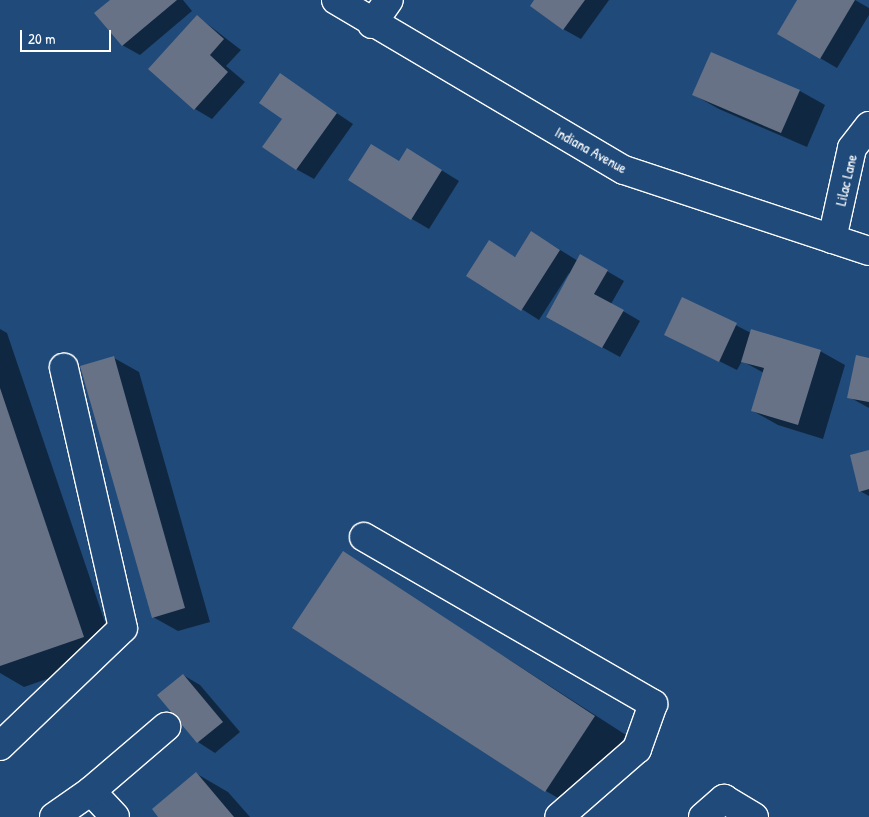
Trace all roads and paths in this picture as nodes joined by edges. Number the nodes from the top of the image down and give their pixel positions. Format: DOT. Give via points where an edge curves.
graph roads {
  1 [pos="336,0"];
  2 [pos="389,0"];
  3 [pos="372,24"];
  4 [pos="869,126"];
  5 [pos="832,239"];
  6 [pos="869,251"];
  7 [pos="64,368"];
  8 [pos="364,537"];
  9 [pos="166,727"];
  10 [pos="0,746"];
  11 [pos="91,791"];
  12 [pos="54,817"];
  13 [pos="115,817"];
  14 [pos="559,817"];
  15 [pos="703,817"];
  16 [pos="754,817"];
  1 -- 3 [label="street, Indiana Avenue"];
  2 -- 3 [label="street"];
  3 -- 5 [label="street, Indiana Avenue" via="624,170"];
  4 -- 5 [label="street, Lilac Lane" via="852,148"];
  5 -- 6 [label="street, Indiana Avenue"];
  7 -- 10 [label="street" via="123,628"];
  8 -- 14 [label="street" via="653,704 637,749"];
  9 -- 11 [label="street"];
  11 -- 12 [label="street"];
  11 -- 13 [label="street"];
  15 -- 16 [label="street" via="724,799"];
}
